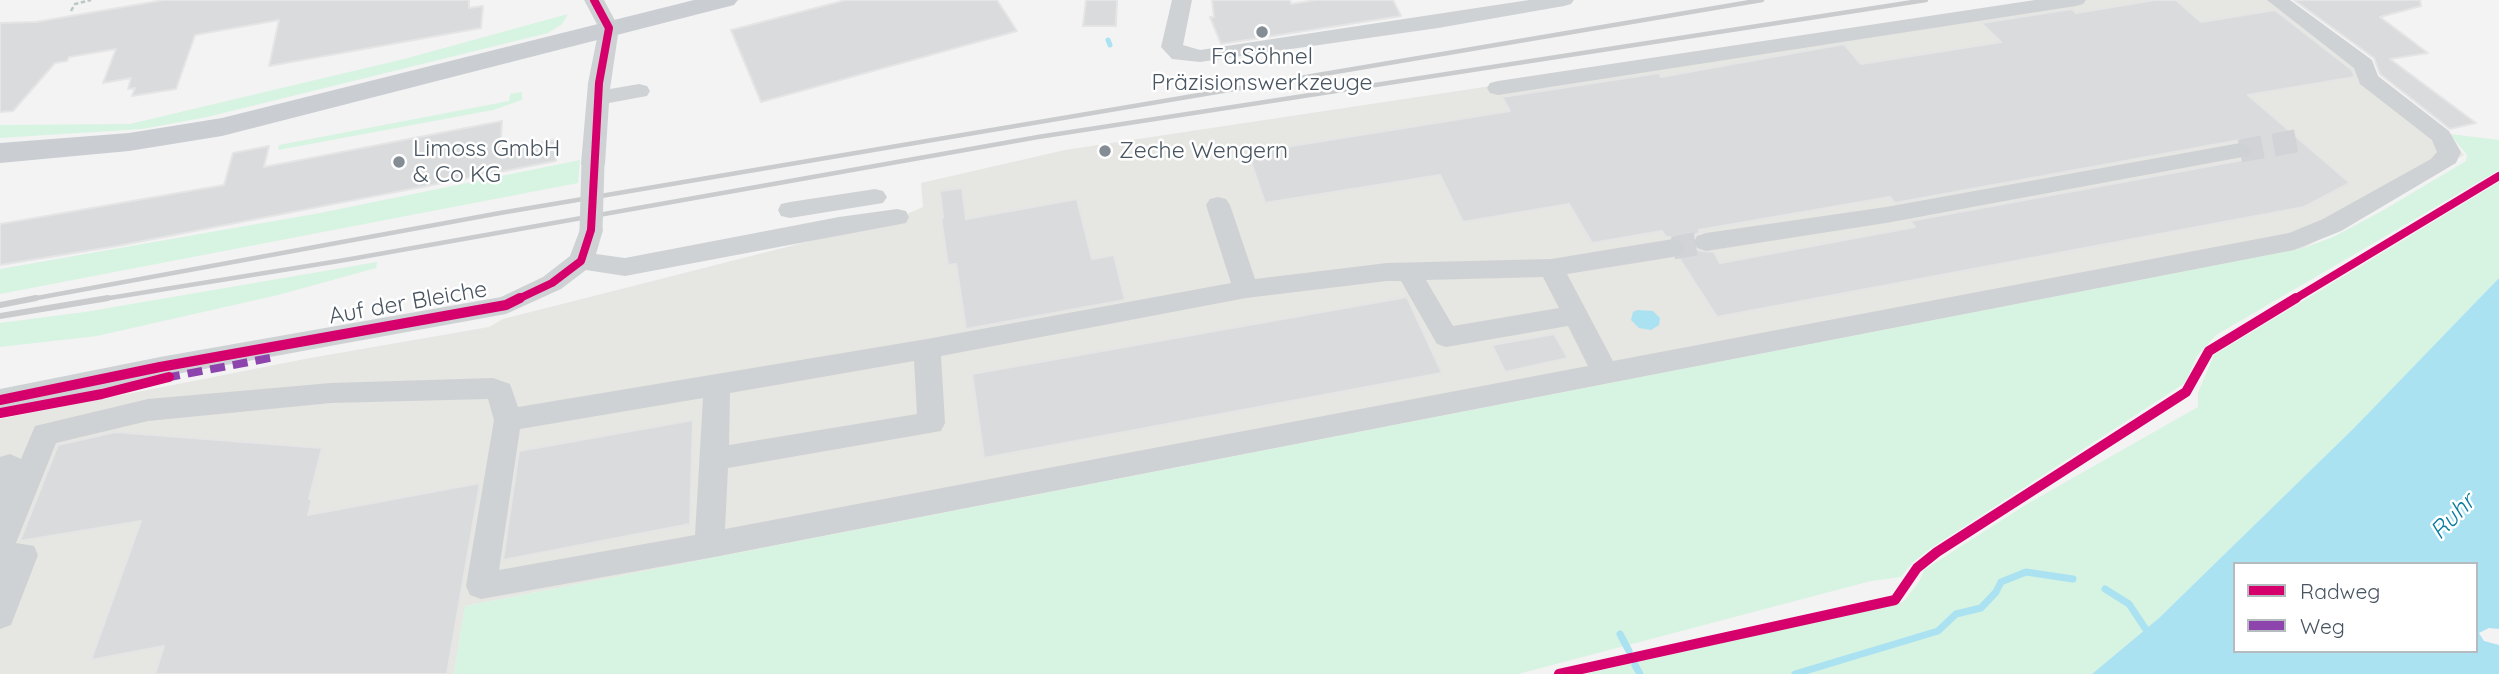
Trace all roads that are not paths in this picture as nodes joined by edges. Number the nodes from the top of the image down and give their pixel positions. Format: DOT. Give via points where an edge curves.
graph roads {
  1 [pos="594,0"];
  2 [pos="725,0"];
  3 [pos="1564,0"];
  4 [pos="2076,0"];
  5 [pos="2277,0"];
  6 [pos="1180,9"];
  7 [pos="609,28"];
  8 [pos="1498,88"];
  9 [pos="639,90"];
  10 [pos="598,98"];
  11 [pos="2240,151"];
  12 [pos="0,153"];
  13 [pos="1218,205"];
  14 [pos="790,210"];
  15 [pos="1706,242"];
  16 [pos="1673,248"];
  17 [pos="581,261"];
  18 [pos="1551,268"];
  19 [pos="1409,272"];
  20 [pos="1246,289"];
  21 [pos="1575,315"];
  22 [pos="927,349"];
  23 [pos="160,367"];
  24 [pos="1605,372"];
  25 [pos="717,385"];
  26 [pos="0,400"];
  27 [pos="148,410"];
  28 [pos="509,422"];
  29 [pos="714,459"];
  30 [pos="10,465"];
  31 [pos="0,502"];
  32 [pos="709,545"];
  33 [pos="0,547"];
  34 [pos="0,558"];
  35 [pos="0,615"];
  1 -- 7 [label="street"];
  2 -- 7 [label="main road"];
  3 -- 6 [label="street" via="1200,56 1180,54 1172,47"];
  4 -- 8 [label="street"];
  5 -- 24 [label="street" via="2364,65 2368,79 2441,136 2448,158 2332,225 2294,241"];
  7 -- 10 [label="street"];
  7 -- 12 [label="main road" via="222,127 129,142"];
  9 -- 10 [label="street"];
  10 -- 17 [label="street, bridge" via="591,230"];
  11 -- 15 [label="street" via="1886,215"];
  13 -- 20 [label="street"];
  14 -- 17 [label="street" via="883,208 839,225 625,267"];
  16 -- 18 [label="street"];
  17 -- 23 [label="street, Auf der Bleiche" via="552,283 506,304"];
  18 -- 19 [label="street"];
  18 -- 21 [label="street"];
  19 -- 20 [label="street"];
  19 -- 21 [label="street" via="1446,337"];
  20 -- 22 [label="street"];
  21 -- 24 [label="street"];
  22 -- 25 [label="street"];
  22 -- 29 [label="street" via="931,423"];
  23 -- 26 [label="street, Auf der Bleiche"];
  23 -- 27 [label="street"];
  24 -- 32 [label="street"];
  25 -- 28 [label="street"];
  25 -- 29 [label="street"];
  27 -- 28 [label="street" via="331,393 493,388 500,391"];
  27 -- 33 [label="street" via="45,434"];
  28 -- 32 [label="street" via="481,586"];
  29 -- 32 [label="street"];
  30 -- 31 [label="street"];
  34 -- 35 [label="street" via="23,555"];
}
